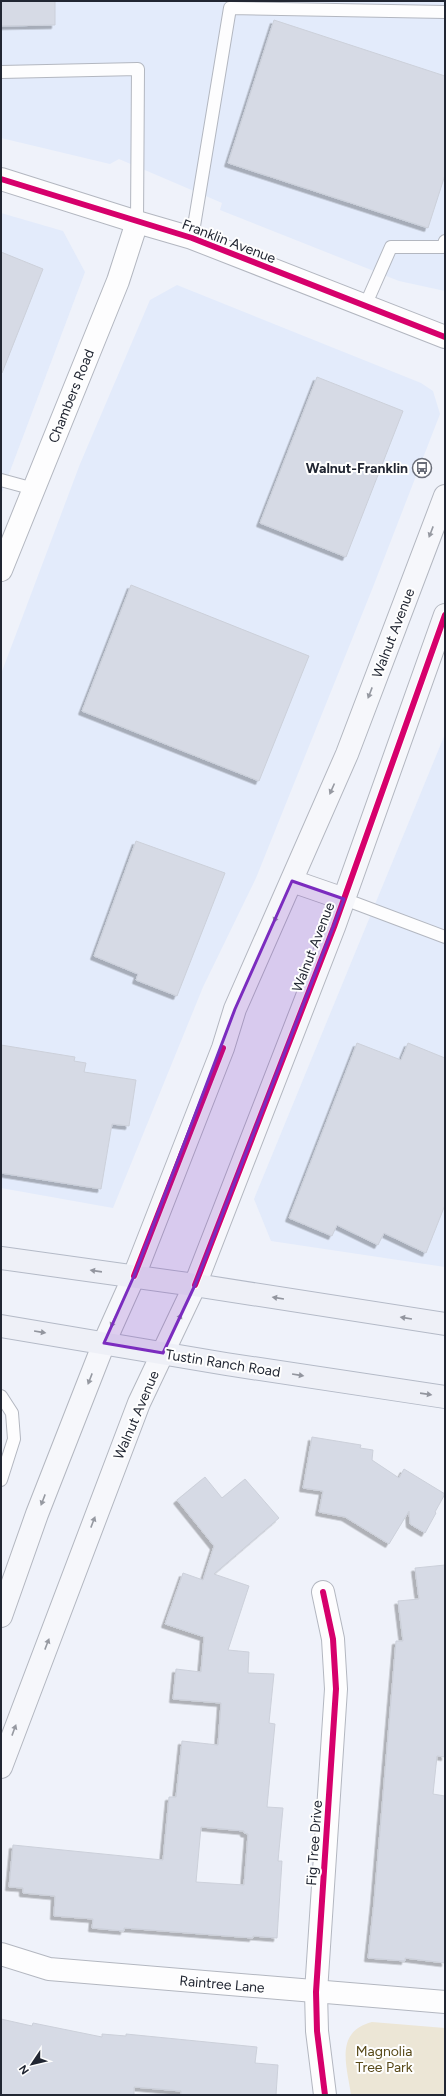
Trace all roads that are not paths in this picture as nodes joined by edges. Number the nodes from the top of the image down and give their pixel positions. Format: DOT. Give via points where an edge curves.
graph roads {
  1 [pos="445,12"];
  2 [pos="1,72"];
  3 [pos="1,179"];
  4 [pos="137,222"];
  5 [pos="192,238"];
  6 [pos="445,241"];
  7 [pos="365,306"];
  8 [pos="445,337"];
  9 [pos="1,480"];
  10 [pos="34,488"];
  11 [pos="445,496"];
  12 [pos="1,570"];
  13 [pos="445,616"];
  14 [pos="440,646"];
  15 [pos="292,881"];
  16 [pos="344,899"];
  17 [pos="444,935"];
  18 [pos="1,1258"];
  19 [pos="134,1276"];
  20 [pos="195,1284"];
  21 [pos="445,1324"];
  22 [pos="1,1326"];
  23 [pos="104,1342"];
  24 [pos="163,1353"];
  25 [pos="1,1396"];
  26 [pos="445,1397"];
  27 [pos="1,1480"];
  28 [pos="323,1592"];
  29 [pos="1,1616"];
  30 [pos="1,1767"];
  31 [pos="1,1954"];
  32 [pos="316,1992"];
  33 [pos="445,2002"];
  34 [pos="325,2095"];
  1 -- 5 [label="lane" via="230,8"];
  2 -- 4 [label="lane" via="138,69"];
  3 -- 4 [label="street, Franklin Avenue"];
  4 -- 5 [label="street, Franklin Avenue"];
  4 -- 10 [label="street, Chambers Road" via="118,281"];
  5 -- 7 [label="street, Franklin Avenue"];
  6 -- 7 [label="lane" via="443,247 391,247"];
  7 -- 8 [label="street, Franklin Avenue"];
  9 -- 10 [label="lane"];
  10 -- 12 [label="street, Chambers Road"];
  11 -- 15 [label="main road, Walnut Avenue, one-way" via="347,754"];
  13 -- 14 [label="main road, Walnut Avenue"];
  14 -- 16 [label="main road, Walnut Avenue"];
  15 -- 16 [label="main road"];
  15 -- 19 [label="main road, Walnut Avenue, one-way" via="235,1009 223,1048"];
  16 -- 17 [label="lane"];
  16 -- 20 [label="main road, Walnut Avenue"];
  19 -- 18 [label="main road, one-way"];
  19 -- 20 [label="main road"];
  19 -- 23 [label="main road, Walnut Avenue, one-way"];
  21 -- 20 [label="main road, one-way"];
  24 -- 20 [label="main road, Walnut Avenue, one-way"];
  22 -- 23 [label="main road, Tustin Ranch Road, one-way"];
  23 -- 24 [label="main road, Tustin Ranch Road"];
  23 -- 29 [label="main road, Walnut Avenue, one-way" via="37,1514"];
  24 -- 26 [label="main road, Tustin Ranch Road, one-way"];
  30 -- 24 [label="main road, Walnut Avenue, one-way" via="139,1403"];
  25 -- 27 [label="lane" via="12,1413 14,1439"];
  28 -- 32 [label="street, Fig Tree Drive" via="333,1639 336,1690"];
  31 -- 32 [label="street, Raintree Lane" via="49,1969"];
  32 -- 33 [label="street, Raintree Lane"];
  32 -- 34 [label="street, Fig Tree Drive" via="318,2044"];
}
